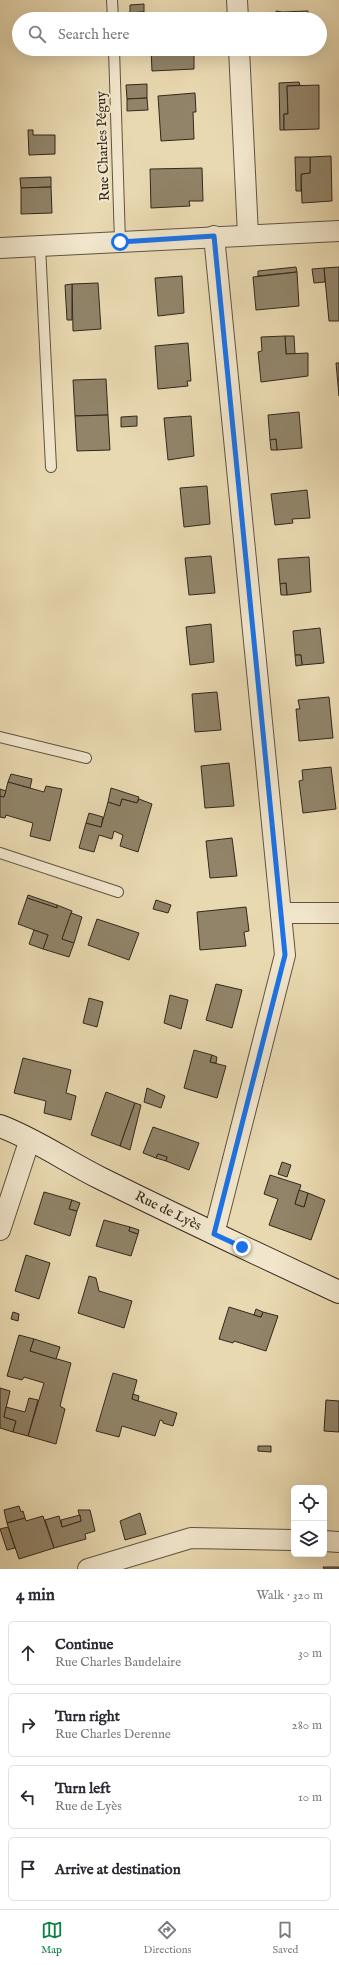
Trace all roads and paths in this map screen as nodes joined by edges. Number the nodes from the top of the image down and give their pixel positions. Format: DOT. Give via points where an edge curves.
graph roads {
  1 [pos="112,0"];
  2 [pos="237,0"];
  3 [pos="113,12"];
  4 [pos="238,12"];
  5 [pos="114,56"];
  6 [pos="239,56"];
  7 [pos="339,231"];
  8 [pos="248,235"];
  9 [pos="214,236"];
  10 [pos="120,242"];
  11 [pos="40,246"];
  12 [pos="0,248"];
  13 [pos="51,467"];
  14 [pos="0,737"];
  15 [pos="86,758"];
  16 [pos="0,853"];
  17 [pos="118,892"];
  18 [pos="281,913"];
  19 [pos="339,913"];
  20 [pos="0,1126"];
  21 [pos="30,1139"];
  22 [pos="0,1230"];
  23 [pos="214,1234"];
  24 [pos="339,1292"];
  25 [pos="291,1540"];
  26 [pos="327,1541"];
  27 [pos="339,1542"];
  28 [pos="88,1569"];
  1 -- 3 [label="lane"];
  2 -- 4 [label="street"];
  5 -- 10 [label="lane, Rue Charles Péguy"];
  6 -- 8 [label="street"];
  7 -- 8 [label="street"];
  8 -- 9 [label="street"];
  9 -- 10 [label="street"];
  9 -- 18 [label="street"];
  10 -- 11 [label="street"];
  11 -- 12 [label="street"];
  11 -- 13 [label="lane"];
  14 -- 15 [label="lane"];
  16 -- 17 [label="lane"];
  18 -- 19 [label="street"];
  18 -- 23 [label="street" via="285,955"];
  20 -- 21 [label="street, Rue de Lyès"];
  21 -- 22 [label="street"];
  21 -- 23 [label="street, Rue de Lyès" via="98,1177"];
  23 -- 24 [label="street, Rue de Lyès"];
  25 -- 28 [label="street" via="191,1538"];
  26 -- 27 [label="street"];
}
